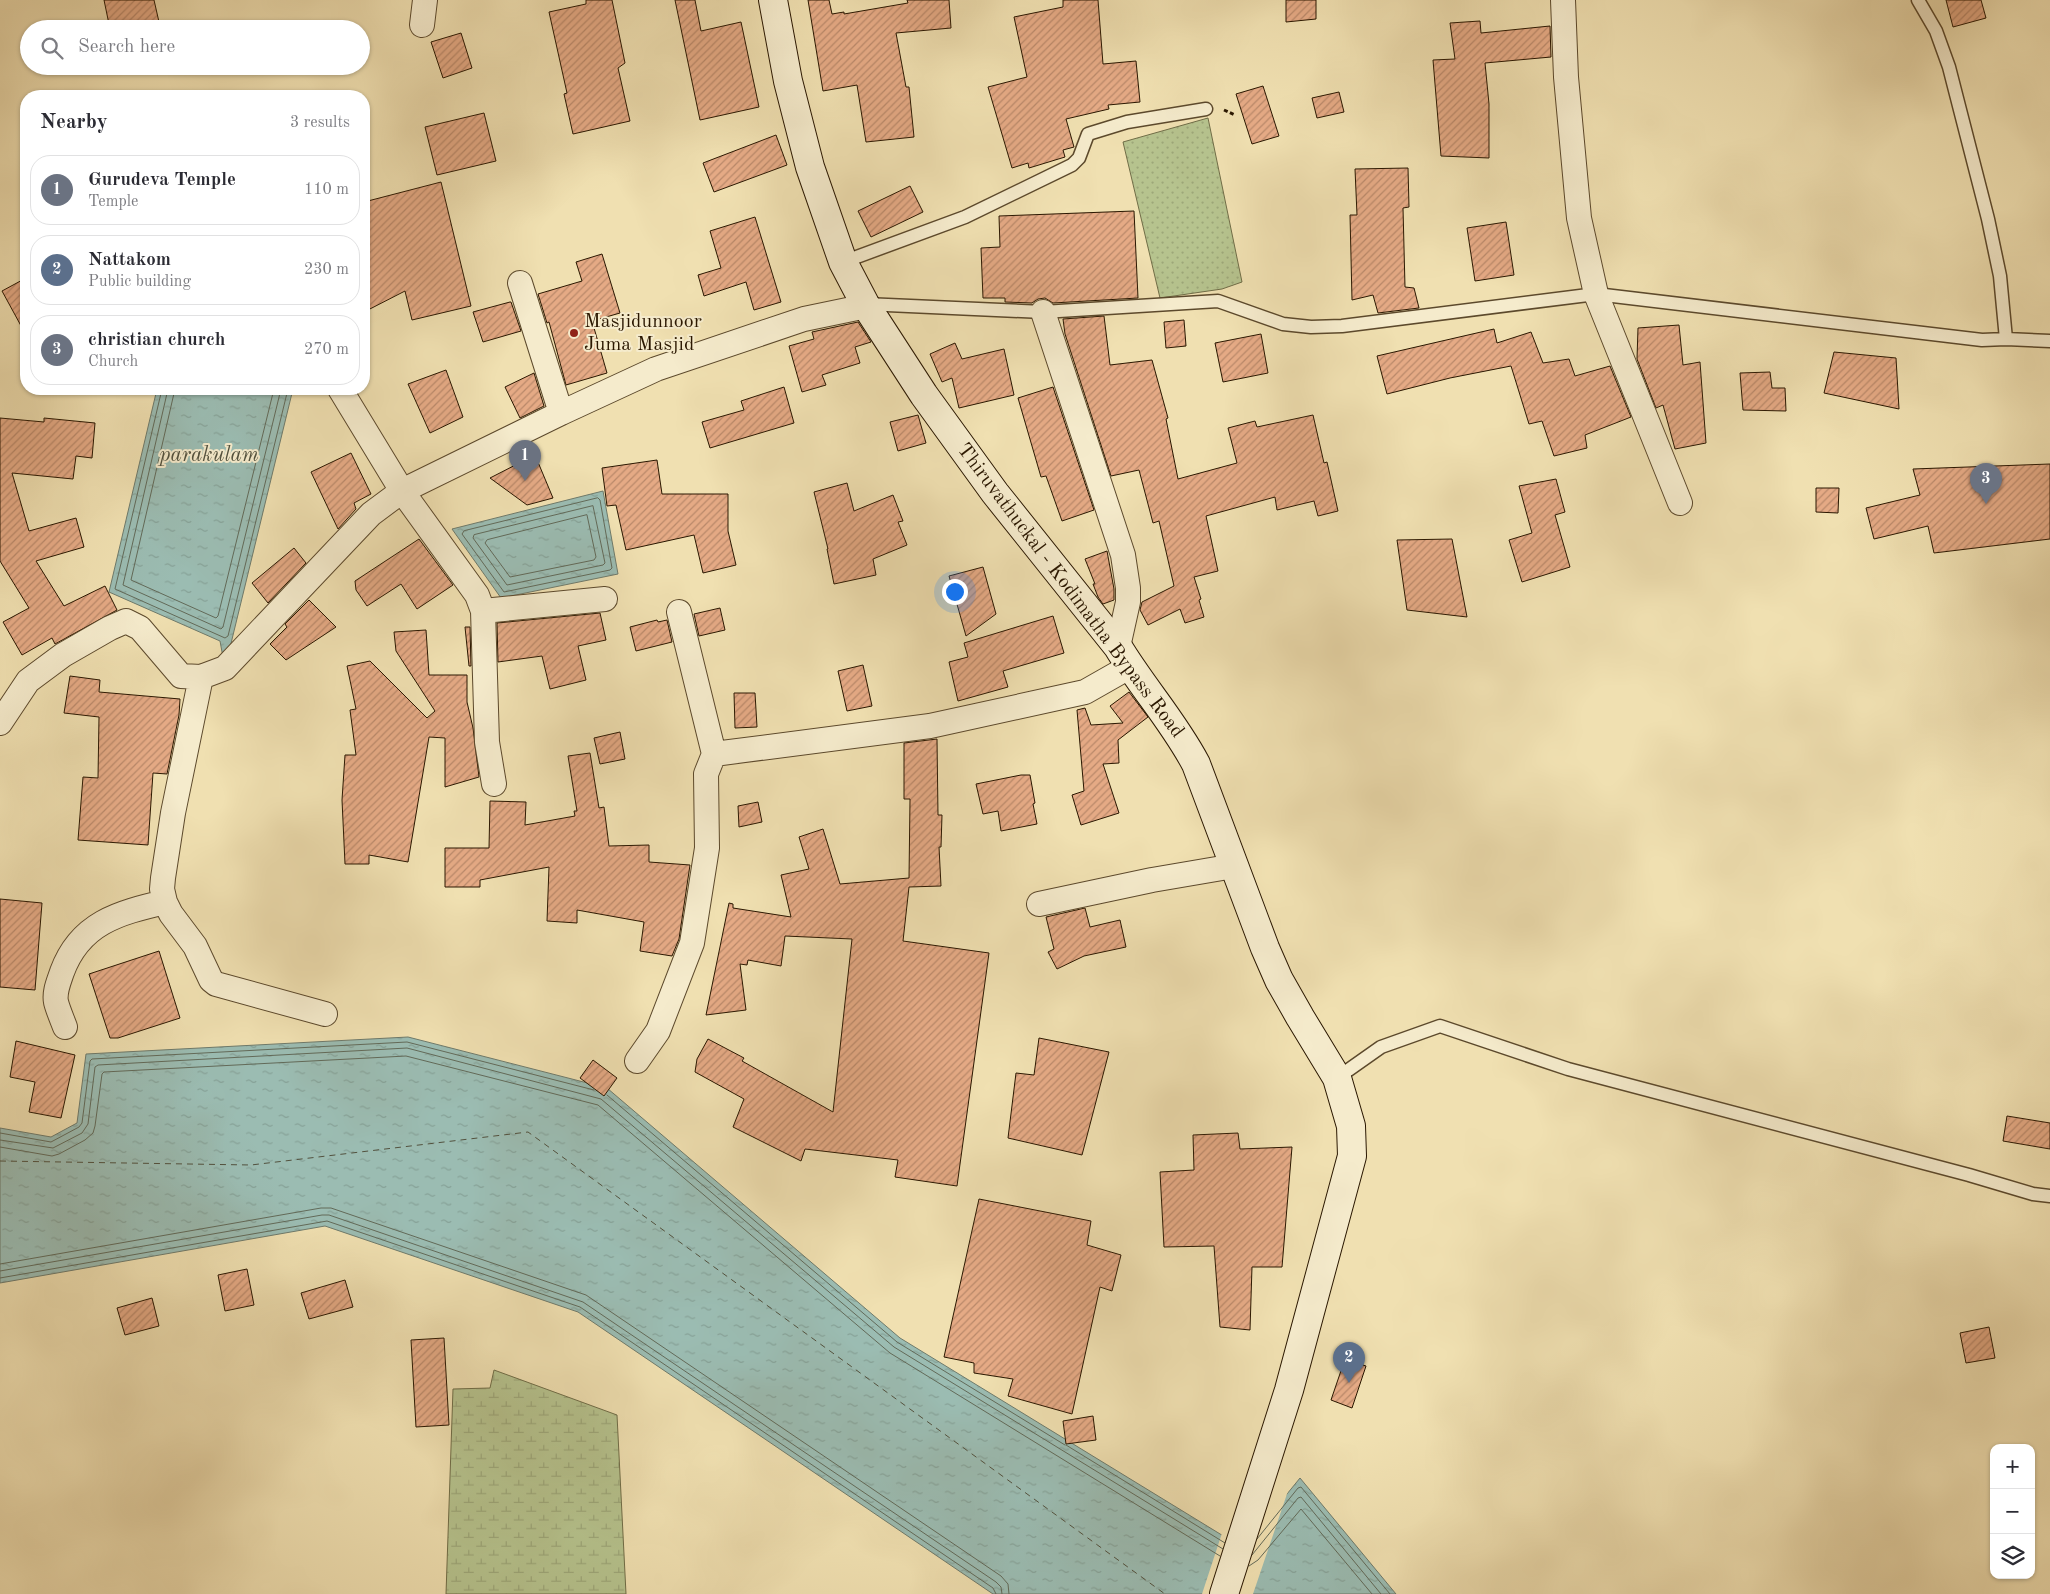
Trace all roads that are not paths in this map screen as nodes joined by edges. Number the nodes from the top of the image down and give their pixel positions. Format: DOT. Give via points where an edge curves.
graph roads {
  1 [pos="425,0"];
  2 [pos="773,0"];
  3 [pos="1562,0"];
  4 [pos="1918,0"];
  5 [pos="422,25"];
  6 [pos="1206,109"];
  7 [pos="843,262"];
  8 [pos="520,283"];
  9 [pos="1596,294"];
  10 [pos="865,304"];
  11 [pos="1043,312"];
  12 [pos="2006,339"];
  13 [pos="2050,341"];
  14 [pos="344,395"];
  15 [pos="561,412"];
  16 [pos="402,491"];
  17 [pos="1680,504"];
  18 [pos="605,598"];
  19 [pos="483,611"];
  20 [pos="679,612"];
  21 [pos="1124,657"];
  22 [pos="202,677"];
  23 [pos="0,723"];
  24 [pos="714,754"];
  25 [pos="494,784"];
  26 [pos="1234,866"];
  27 [pos="165,902"];
  28 [pos="1039,904"];
  29 [pos="325,1014"];
  30 [pos="65,1027"];
  31 [pos="637,1061"];
  32 [pos="1337,1078"];
  33 [pos="2050,1196"];
  34 [pos="1224,1594"];
  1 -- 5 [label="street"];
  2 -- 7 [label="main road, Thiruvathuckal - Kodimatha Bypass Road" via="788,81 810,167"];
  3 -- 9 [label="street" via="1579,218"];
  4 -- 12 [label="lane" via="1936,31 1954,86 2000,276"];
  6 -- 7 [label="lane" via="1128,122 1088,134 1079,158 1072,164 965,217"];
  7 -- 10 [label="main road, Thiruvathuckal - Kodimatha Bypass Road"];
  8 -- 15 [label="street"];
  9 -- 11 [label="lane" via="1342,326 1283,324 1218,301"];
  9 -- 12 [label="lane" via="1982,340"];
  9 -- 17 [label="street"];
  10 -- 11 [label="lane"];
  10 -- 15 [label="street" via="804,319 699,353"];
  10 -- 21 [label="main road, Thiruvathuckal - Kodimatha Bypass Road" via="995,493"];
  11 -- 21 [label="street" via="1123,555 1128,588"];
  12 -- 13 [label="lane"];
  14 -- 16 [label="street"];
  15 -- 16 [label="street"];
  16 -- 19 [label="street" via="477,595"];
  16 -- 22 [label="street" via="371,514 225,668"];
  18 -- 19 [label="street"];
  19 -- 25 [label="street" via="487,742"];
  20 -- 24 [label="street"];
  21 -- 24 [label="street" via="1085,692 930,726"];
  21 -- 26 [label="main road, Thiruvathuckal - Kodimatha Bypass Road" via="1185,743"];
  22 -- 23 [label="street" via="181,676 140,628 126,621 64,655 28,681"];
  22 -- 27 [label="street" via="167,850 163,878"];
  24 -- 31 [label="street" via="706,774 707,848 692,942 658,1032"];
  26 -- 28 [label="street"];
  26 -- 32 [label="main road, Thiruvathuckal - Kodimatha Bypass Road" via="1280,980"];
  27 -- 29 [label="street" via="216,984"];
  27 -- 30 [label="street" via="105,920 80,942 66,961 57,984 55,1000"];
  32 -- 33 [label="lane" via="1381,1047 1440,1026 1568,1068"];
  32 -- 34 [label="main road, Thiruvathuckal - Kodimatha Bypass Road" via="1351,1126 1352,1156 1289,1390"];
}
